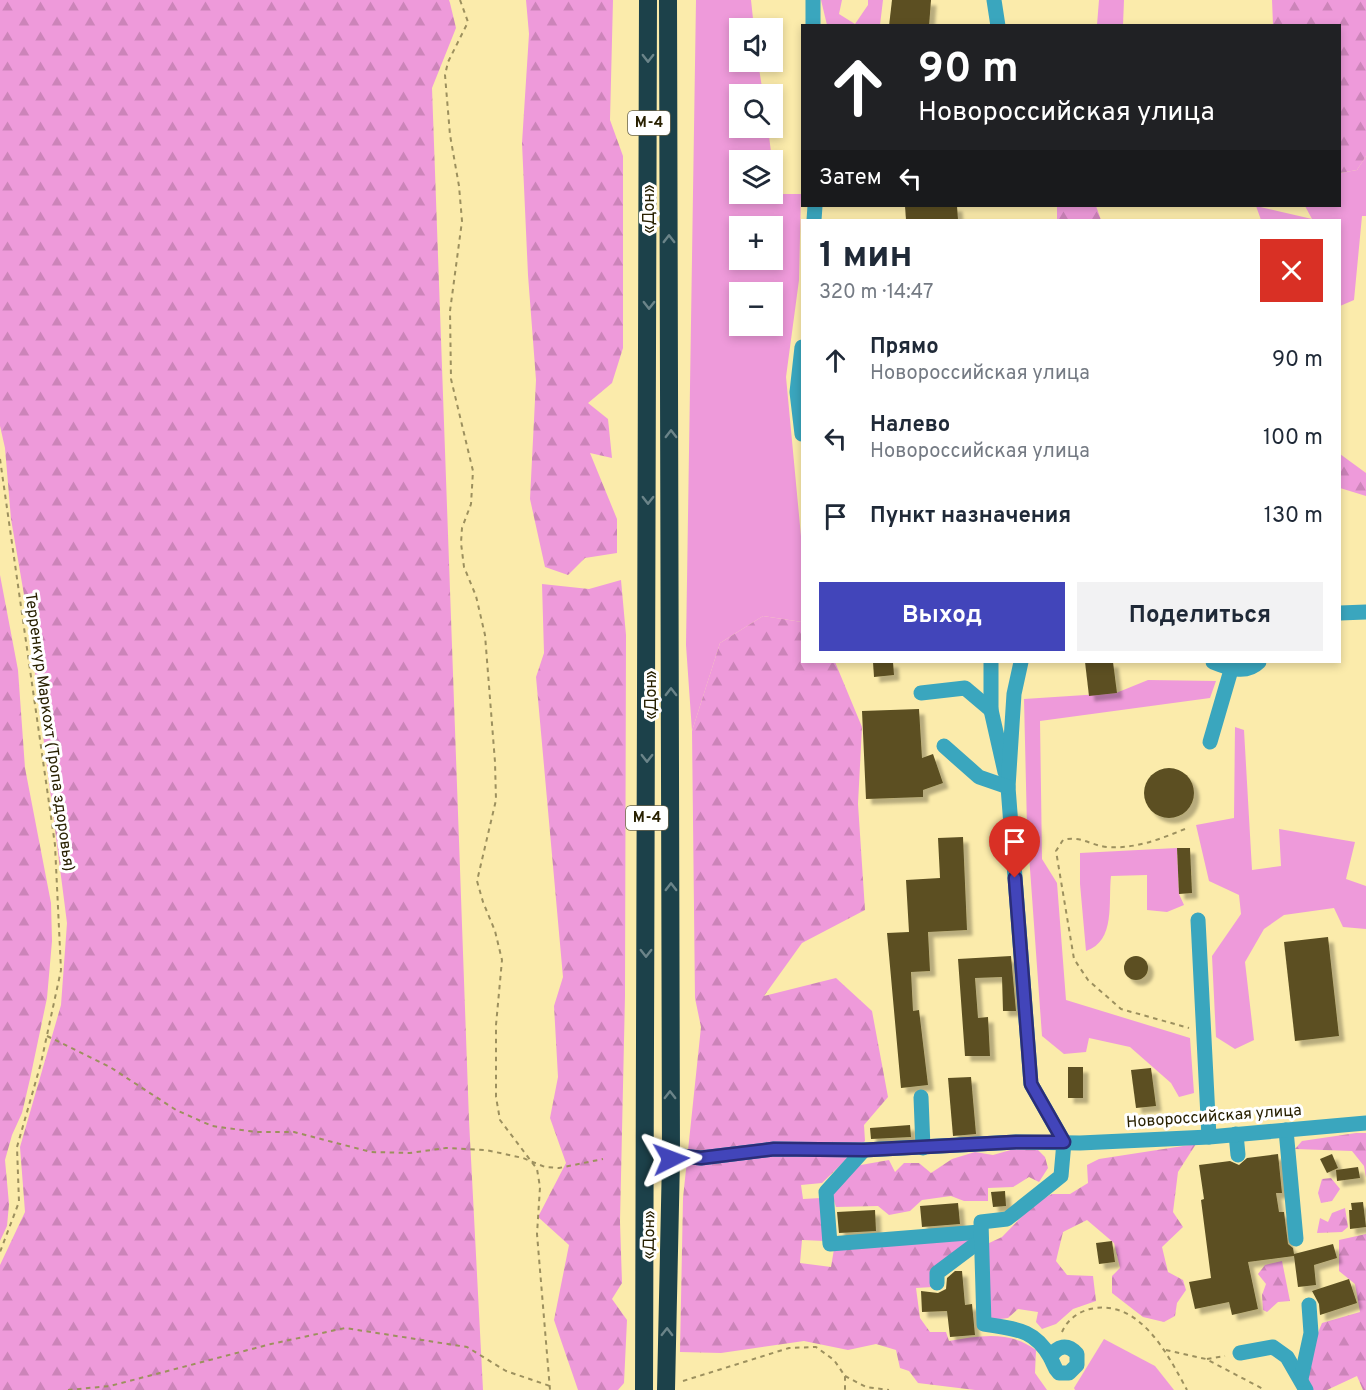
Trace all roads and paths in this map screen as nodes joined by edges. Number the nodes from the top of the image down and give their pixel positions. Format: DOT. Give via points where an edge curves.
graph roads {
  1 [pos="460,0"];
  2 [pos="648,0"];
  3 [pos="668,0"];
  4 [pos="813,0"];
  5 [pos="994,0"];
  6 [pos="813,24"];
  7 [pos="998,24"];
  8 [pos="801,356"];
  9 [pos="801,426"];
  10 [pos="0,459"];
  11 [pos="1366,612"];
  12 [pos="1341,613"];
  13 [pos="991,663"];
  14 [pos="1021,663"];
  15 [pos="1215,663"];
  16 [pos="1258,663"];
  17 [pos="1231,670"];
  18 [pos="921,693"];
  19 [pos="991,710"];
  20 [pos="1210,742"];
  21 [pos="944,746"];
  22 [pos="1008,787"];
  23 [pos="1185,829"];
  24 [pos="1198,920"];
  25 [pos="1203,1033"];
  26 [pos="47,1036"];
  27 [pos="921,1097"];
  28 [pos="1366,1123"];
  29 [pos="1286,1130"];
  30 [pos="1236,1134"];
  31 [pos="1209,1137"];
  32 [pos="1064,1142"];
  33 [pos="923,1148"];
  34 [pos="864,1150"];
  35 [pos="671,1155"];
  36 [pos="1238,1155"];
  37 [pos="603,1159"];
  38 [pos="532,1162"];
  39 [pos="981,1236"];
  40 [pos="1296,1239"];
  41 [pos="0,1252"];
  42 [pos="937,1283"];
  43 [pos="1309,1305"];
  44 [pos="1062,1346"];
  45 [pos="1166,1350"];
  46 [pos="1240,1353"];
  47 [pos="1051,1358"];
  48 [pos="1206,1359"];
  49 [pos="845,1376"];
  50 [pos="1304,1384"];
  51 [pos="550,1388"];
  52 [pos="666,1388"];
  53 [pos="68,1390"];
  54 [pos="644,1390"];
  55 [pos="845,1390"];
  56 [pos="889,1390"];
  57 [pos="1186,1390"];
  58 [pos="1265,1390"];
  1 -- 38 [label="path" via="468,22 445,75 462,221 450,311 452,379 473,471 471,504 461,543 464,567 485,635 496,800 477,881 502,960 495,1025 500,1120"];
  2 -- 54 [label="highway, «Дон» / М-4, one-way"];
  35 -- 3 [label="highway, «Дон» / М-4, one-way"];
  4 -- 6 [label="street"];
  5 -- 7 [label="street"];
  8 -- 9 [label="street" via="797,392"];
  10 -- 26 [label="path, Терренкур Маркохт (Тропа здоровья)" via="55,845 61,970"];
  11 -- 12 [label="street"];
  13 -- 19 [label="street"];
  14 -- 22 [label="street" via="1014,694"];
  15 -- 17 [label="street"];
  16 -- 17 [label="street"];
  17 -- 20 [label="street"];
  18 -- 19 [label="street" via="965,688"];
  19 -- 22 [label="street"];
  21 -- 22 [label="street" via="979,777"];
  22 -- 32 [label="street" via="1031,1084"];
  23 -- 25 [label="path" via="1148,844 1107,847 1075,836 1064,840 1056,851 1074,959 1088,980 1121,1009"];
  24 -- 25 [label="street"];
  25 -- 31 [label="street"];
  26 -- 38 [label="path" via="110,1067 176,1110 212,1126 294,1132 371,1152 486,1150"];
  26 -- 41 [label="path, Терренкур Маркохт (Тропа здоровья)" via="18,1147 19,1202"];
  27 -- 33 [label="street"];
  28 -- 29 [label="street, Новороссийская улица"];
  29 -- 30 [label="street, Новороссийская улица"];
  29 -- 40 [label="street"];
  30 -- 31 [label="street, Новороссийская улица"];
  30 -- 36 [label="street"];
  31 -- 32 [label="street, Новороссийская улица"];
  32 -- 33 [label="street, Новороссийская улица"];
  32 -- 39 [label="street" via="1061,1176 1007,1219 981,1222"];
  33 -- 34 [label="street, Новороссийская улица"];
  34 -- 35 [label="street, Новороссийская улица" via="774,1149 701,1158"];
  34 -- 39 [label="street" via="826,1192 830,1244"];
  52 -- 35 [label="highway, «Дон» / М-4, one-way"];
  37 -- 38 [label="path" via="560,1168"];
  38 -- 51 [label="path" via="540,1187 537,1245"];
  39 -- 42 [label="street" via="937,1273"];
  39 -- 47 [label="street" via="984,1324 1028,1332"];
  43 -- 50 [label="street" via="1311,1333"];
  44 -- 45 [label="path" via="1060,1337 1065,1326 1080,1312 1098,1307 1143,1324"];
  44 -- 47 [label="street"];
  44 -- 47 [label="street" via="1077,1354 1077,1365 1069,1373 1059,1373"];
  45 -- 48 [label="path"];
  45 -- 57 [label="path"];
  46 -- 48 [label="path"];
  46 -- 50 [label="street" via="1273,1347 1287,1357"];
  48 -- 58 [label="path"];
  49 -- 52 [label="path" via="834,1360 816,1347 789,1348"];
  49 -- 55 [label="path"];
  49 -- 56 [label="path" via="866,1387"];
  51 -- 53 [label="path" via="506,1371 467,1347 345,1328 110,1386"];
}
